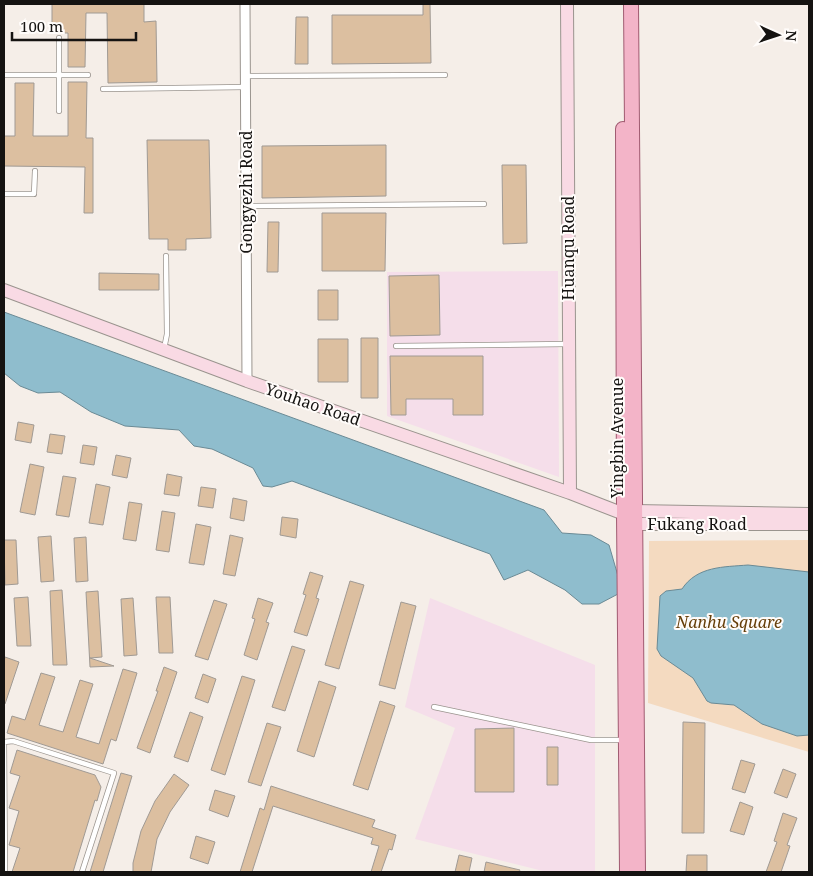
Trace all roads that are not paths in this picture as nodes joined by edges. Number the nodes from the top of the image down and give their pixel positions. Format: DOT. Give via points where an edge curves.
graph roads {
  1 [pos="245,4"];
  2 [pos="566,4"];
  3 [pos="622,4"];
  4 [pos="631,4"];
  5 [pos="59,38"];
  6 [pos="4,75"];
  7 [pos="59,75"];
  8 [pos="88,75"];
  9 [pos="445,75"];
  10 [pos="246,76"];
  11 [pos="246,87"];
  12 [pos="103,88"];
  13 [pos="59,112"];
  14 [pos="35,171"];
  15 [pos="4,194"];
  16 [pos="484,204"];
  17 [pos="246,206"];
  18 [pos="166,256"];
  19 [pos="4,290"];
  20 [pos="569,344"];
  21 [pos="396,346"];
  22 [pos="164,350"];
  23 [pos="247,381"];
  24 [pos="570,493"];
  25 [pos="809,514"];
  26 [pos="632,517"];
  27 [pos="809,524"];
  28 [pos="434,707"];
  29 [pos="627,740"];
  30 [pos="4,742"];
  31 [pos="5,872"];
  32 [pos="82,872"];
  33 [pos="627,872"];
  34 [pos="638,872"];
  1 -- 10 [label="street, Gongyezhi Road"];
  2 -- 20 [label="street, Huanqu Road"];
  3 -- 26 [label="main road, Yingbin Avenue"];
  4 -- 26 [label="main road, Yingbin Avenue"];
  5 -- 7 [label="lane"];
  6 -- 7 [label="lane"];
  7 -- 8 [label="lane"];
  7 -- 13 [label="lane"];
  9 -- 10 [label="lane"];
  10 -- 11 [label="street, Gongyezhi Road"];
  11 -- 12 [label="lane"];
  11 -- 17 [label="street, Gongyezhi Road"];
  14 -- 15 [label="lane" via="34,194"];
  16 -- 17 [label="lane"];
  17 -- 23 [label="street, Gongyezhi Road"];
  18 -- 22 [label="lane" via="168,334"];
  19 -- 22 [label="street, Youhao Road"];
  20 -- 21 [label="lane"];
  20 -- 24 [label="street, Huanqu Road"];
  22 -- 23 [label="street, Youhao Road"];
  23 -- 24 [label="street, Youhao Road"];
  24 -- 26 [label="street, Youhao Road"];
  25 -- 26 [label="street, Fukang Road"];
  26 -- 27 [label="street, Fukang Road"];
  26 -- 29 [label="main road, Yingbin Avenue"];
  26 -- 34 [label="main road, Yingbin Avenue"];
  28 -- 29 [label="lane" via="591,740"];
  29 -- 33 [label="main road, Yingbin Avenue"];
  30 -- 31 [label="lane"];
  30 -- 32 [label="lane" via="13,741 114,773"];
}
